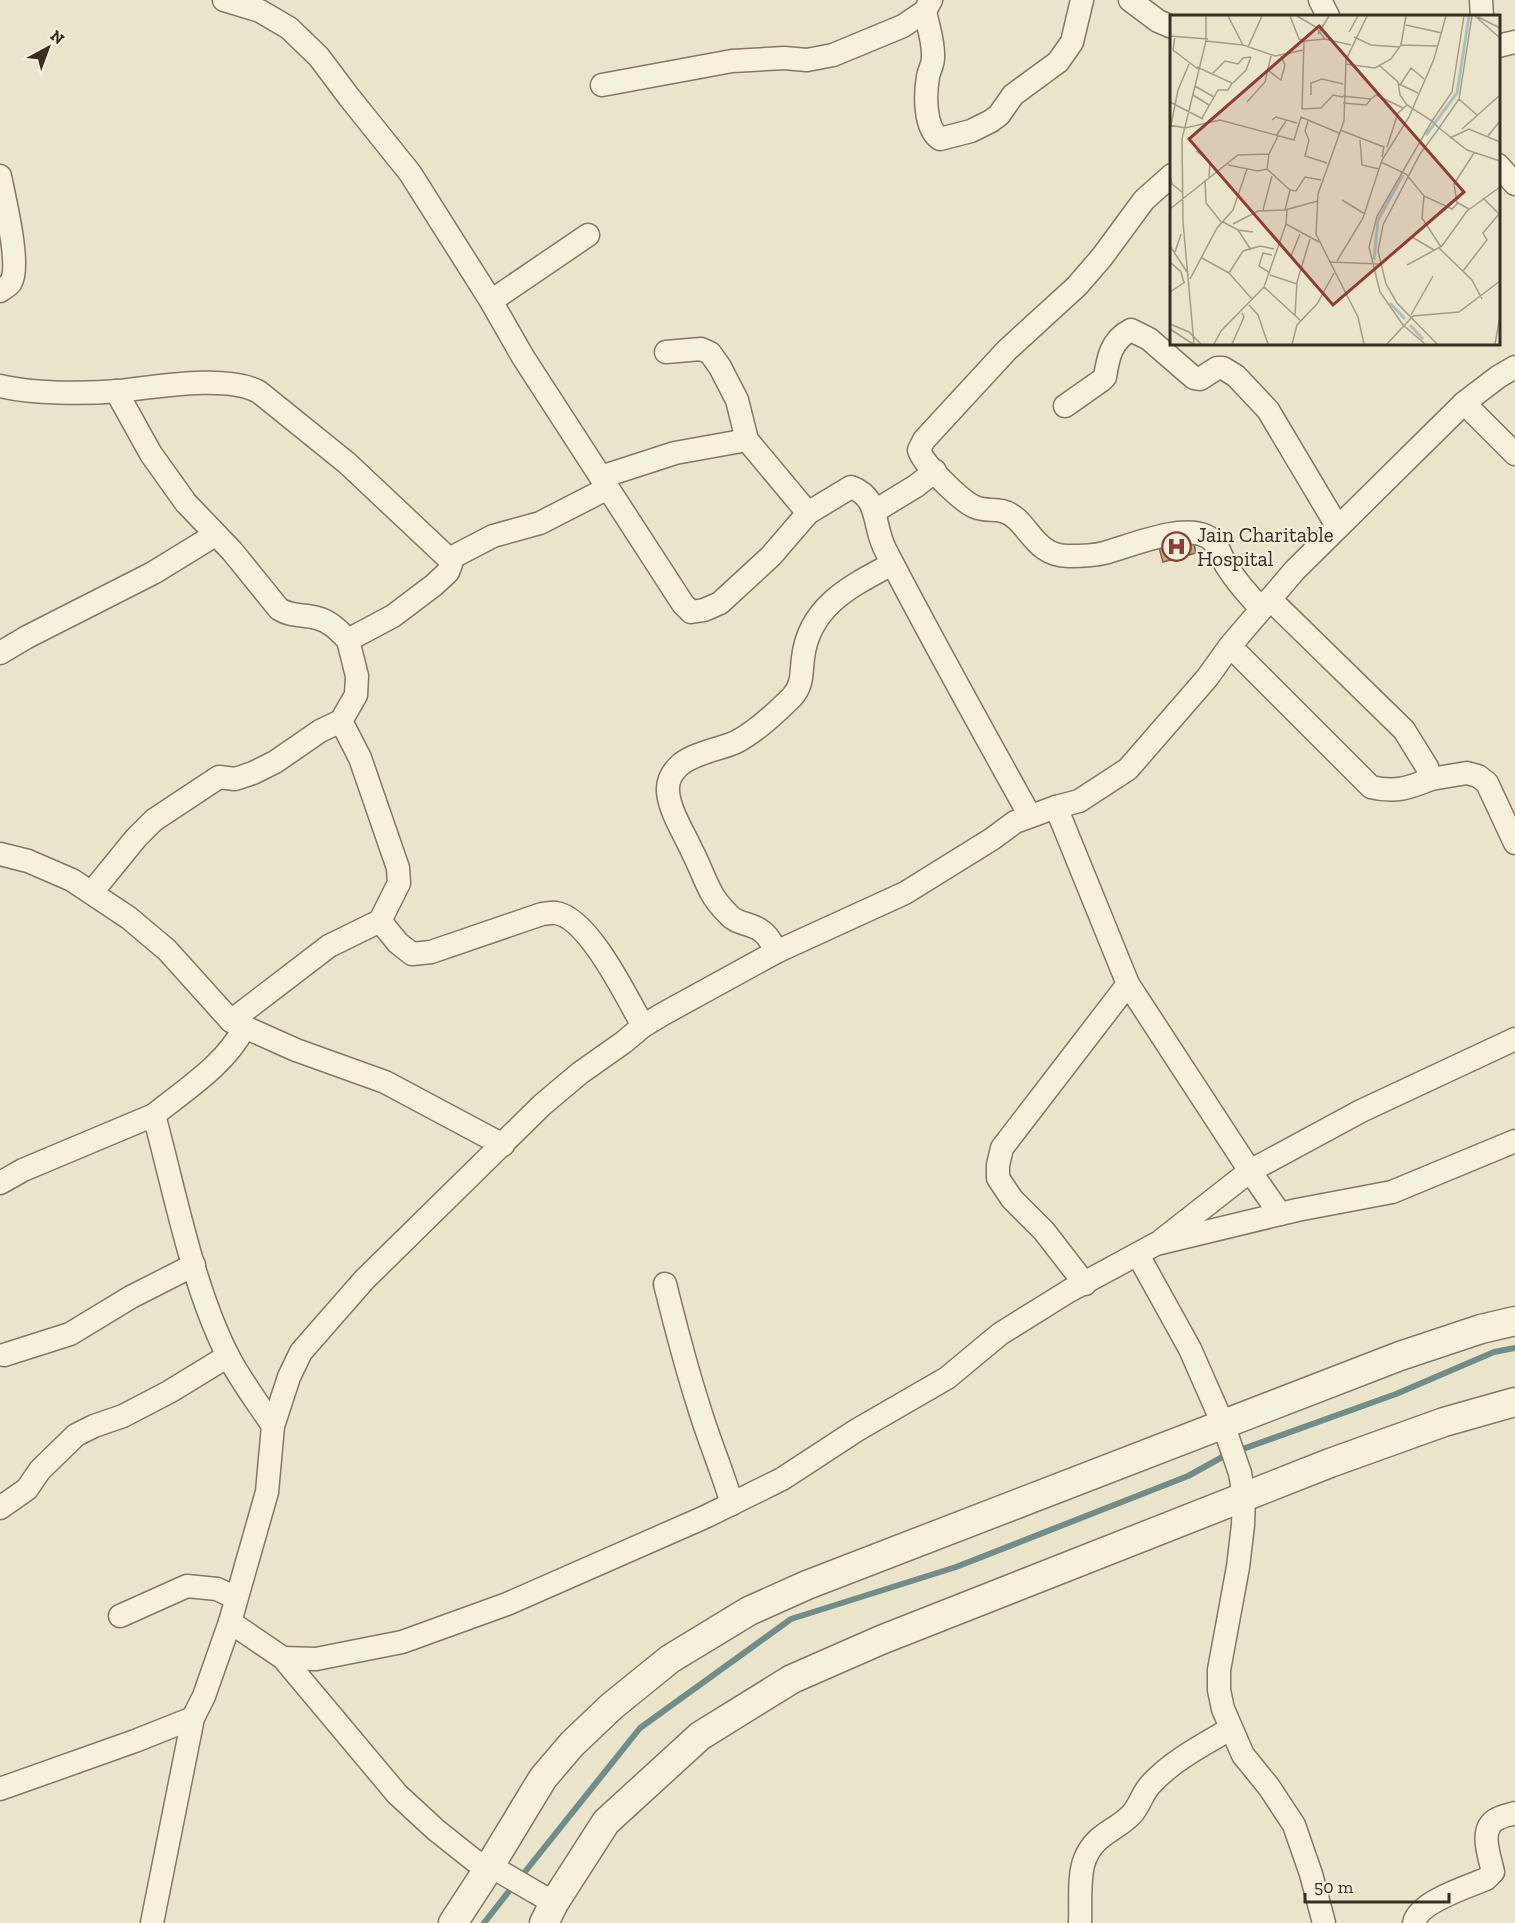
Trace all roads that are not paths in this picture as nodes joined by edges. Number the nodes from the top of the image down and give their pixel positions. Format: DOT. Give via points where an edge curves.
graph roads {
  1 [pos="224,0"];
  2 [pos="1082,0"];
  3 [pos="1130,0"];
  4 [pos="1320,0"];
  5 [pos="1481,0"];
  6 [pos="928,6"];
  7 [pos="1328,15"];
  8 [pos="1482,15"];
  9 [pos="1170,26"];
  10 [pos="1515,42"];
  11 [pos="1500,46"];
  12 [pos="602,85"];
  13 [pos="1500,167"];
  14 [pos="0,176"];
  15 [pos="1170,177"];
  16 [pos="1515,184"];
  17 [pos="588,236"];
  18 [pos="0,291"];
  19 [pos="491,301"];
  20 [pos="666,352"];
  21 [pos="1515,367"];
  22 [pos="0,386"];
  23 [pos="116,391"];
  24 [pos="1464,403"];
  25 [pos="1065,405"];
  26 [pos="747,440"];
  27 [pos="1515,453"];
  28 [pos="935,471"];
  29 [pos="605,483"];
  30 [pos="875,511"];
  31 [pos="808,513"];
  32 [pos="1337,526"];
  33 [pos="215,535"];
  34 [pos="449,559"];
  35 [pos="892,564"];
  36 [pos="1265,604"];
  37 [pos="348,640"];
  38 [pos="1230,646"];
  39 [pos="0,653"];
  40 [pos="341,721"];
  41 [pos="1431,779"];
  42 [pos="1056,807"];
  43 [pos="1030,816"];
  44 [pos="1515,843"];
  45 [pos="0,854"];
  46 [pos="92,892"];
  47 [pos="380,921"];
  48 [pos="776,952"];
  49 [pos="1128,984"];
  50 [pos="237,1024"];
  51 [pos="643,1026"];
  52 [pos="1515,1039"];
  53 [pos="154,1115"];
  54 [pos="1515,1141"];
  55 [pos="503,1145"];
  56 [pos="1250,1171"];
  57 [pos="0,1183"];
  58 [pos="1280,1214"];
  59 [pos="1147,1249"];
  60 [pos="194,1265"];
  61 [pos="665,1284"];
  62 [pos="1084,1284"];
  63 [pos="1515,1321"];
  64 [pos="4,1355"];
  65 [pos="228,1356"];
  66 [pos="1515,1402"];
  67 [pos="273,1426"];
  68 [pos="1227,1436"];
  69 [pos="1242,1484"];
  70 [pos="732,1504"];
  71 [pos="0,1508"];
  72 [pos="236,1599"];
  73 [pos="120,1616"];
  74 [pos="230,1622"];
  75 [pos="283,1659"];
  76 [pos="193,1718"];
  77 [pos="1230,1729"];
  78 [pos="0,1789"];
  79 [pos="1515,1813"];
  80 [pos="488,1872"];
  81 [pos="541,1907"];
  82 [pos="152,1923"];
  83 [pos="453,1923"];
  84 [pos="1080,1923"];
  85 [pos="1324,1923"];
  86 [pos="1414,1923"];
  1 -- 19 [label="street" via="260,11 289,28 319,57 410,173"];
  2 -- 6 [label="street" via="1072,42 1058,62 1013,95 991,121 940,140 930,121 926,95 933,61"];
  3 -- 9 [label="street"];
  4 -- 7 [label="street"];
  5 -- 8 [label="street"];
  6 -- 12 [label="street" via="903,26 833,55 807,60 732,61"];
  10 -- 11 [label="street"];
  13 -- 16 [label="street"];
  14 -- 18 [label="street" via="14,275 10,285"];
  15 -- 28 [label="street" via="1144,200 1077,286 1007,350 924,440 919,450 921,458"];
  17 -- 19 [label="street"];
  19 -- 29 [label="street"];
  20 -- 26 [label="street" via="701,349 710,353 737,400"];
  21 -- 24 [label="street"];
  22 -- 23 [label="street" via="47,392"];
  23 -- 33 [label="street" via="151,454"];
  23 -- 34 [label="street" via="180,384 238,384 259,392 347,463"];
  24 -- 27 [label="street"];
  24 -- 32 [label="street"];
  25 -- 32 [label="street" via="1105,377 1108,354 1131,330 1149,339 1194,378 1223,368 1236,376 1268,410"];
  26 -- 29 [label="street" via="675,453"];
  26 -- 31 [label="street"];
  28 -- 30 [label="street"];
  28 -- 36 [label="street" via="974,507 1011,514 1042,548 1053,554 1101,554 1168,534 1204,534 1216,545 1247,595"];
  29 -- 31 [label="street" via="691,612 720,603 771,556"];
  29 -- 34 [label="street" via="540,523 493,536"];
  30 -- 31 [label="street" via="868,497 851,487"];
  30 -- 35 [label="street" via="881,542"];
  32 -- 36 [label="street"];
  33 -- 37 [label="street" via="279,609 288,615 317,618 331,624"];
  33 -- 39 [label="street" via="153,573"];
  34 -- 37 [label="street" via="448,572 434,585 393,616"];
  35 -- 43 [label="street"];
  35 -- 48 [label="street" via="843,592 821,612 810,630 803,675 794,695 749,735 684,762 670,778 668,793 678,822 712,894 729,916 759,929"];
  36 -- 38 [label="street"];
  36 -- 41 [label="street" via="1404,730"];
  37 -- 40 [label="street" via="357,676 356,695"];
  38 -- 41 [label="street" via="1371,787 1388,791 1410,788"];
  38 -- 42 [label="street" via="1208,678 1128,769 1079,801"];
  40 -- 46 [label="street" via="253,773 235,779 219,777 154,820"];
  40 -- 47 [label="street" via="360,758 398,868 399,882"];
  41 -- 44 [label="street" via="1478,776 1487,783"];
  42 -- 43 [label="street"];
  42 -- 49 [label="street"];
  43 -- 48 [label="street" via="905,893"];
  45 -- 46 [label="street" via="51,870"];
  46 -- 50 [label="street" via="151,935"];
  47 -- 50 [label="street" via="329,946"];
  47 -- 51 [label="street" via="398,944 412,954 431,952 542,914 556,913 584,931 602,954"];
  48 -- 51 [label="street"];
  49 -- 56 [label="street"];
  49 -- 62 [label="street" via="1002,1148 998,1166 998,1178 1012,1199 1044,1231"];
  50 -- 53 [label="street" via="235,1046"];
  50 -- 55 [label="street" via="385,1082"];
  51 -- 55 [label="street" via="557,1092"];
  52 -- 56 [label="street" via="1361,1111"];
  53 -- 57 [label="street"];
  53 -- 60 [label="street"];
  54 -- 58 [label="street" via="1392,1192"];
  55 -- 67 [label="street" via="364,1280 301,1352"];
  56 -- 58 [label="street"];
  56 -- 59 [label="street"];
  58 -- 59 [label="street"];
  59 -- 62 [label="street"];
  59 -- 68 [label="street"];
  60 -- 64 [label="street" via="70,1334"];
  60 -- 65 [label="street"];
  61 -- 70 [label="street" via="682,1353"];
  62 -- 70 [label="street" via="1000,1334 947,1378 782,1479"];
  63 -- 68 [label="street" via="1400,1356"];
  65 -- 67 [label="street"];
  65 -- 71 [label="street" via="123,1416 76,1435 40,1470 27,1489"];
  66 -- 69 [label="street" via="1444,1422 1330,1463"];
  67 -- 72 [label="street" via="267,1492"];
  68 -- 69 [label="street"];
  68 -- 80 [label="street" via="807,1585 749,1611 670,1659 572,1744 543,1778"];
  69 -- 77 [label="street" via="1244,1525 1219,1670 1219,1690"];
  69 -- 81 [label="street" via="792,1679 700,1736 606,1822"];
  70 -- 75 [label="street" via="507,1604 402,1642 316,1659"];
  72 -- 73 [label="street" via="217,1589 187,1586"];
  72 -- 74 [label="street"];
  74 -- 75 [label="street"];
  74 -- 76 [label="street"];
  75 -- 80 [label="street" via="398,1794"];
  76 -- 78 [label="street"];
  76 -- 82 [label="street"];
  77 -- 84 [label="street" via="1176,1762 1146,1789 1140,1805 1129,1817 1097,1838 1080,1873"];
  77 -- 85 [label="street" via="1243,1755 1294,1825"];
  79 -- 86 [label="street" via="1495,1819 1488,1828 1493,1872 1486,1879 1425,1906"];
  80 -- 81 [label="street"];
  80 -- 83 [label="street"];
}
